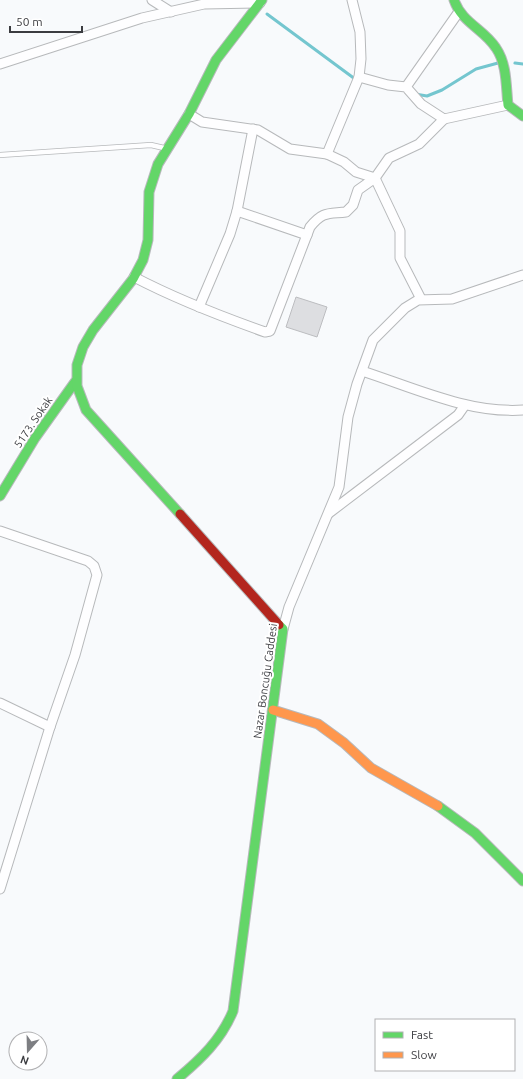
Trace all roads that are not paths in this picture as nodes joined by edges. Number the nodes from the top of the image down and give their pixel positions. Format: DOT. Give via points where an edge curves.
graph roads {
  1 [pos="152,0"];
  2 [pos="352,0"];
  3 [pos="454,0"];
  4 [pos="261,1"];
  5 [pos="245,2"];
  6 [pos="170,12"];
  7 [pos="458,13"];
  8 [pos="0,64"];
  9 [pos="359,77"];
  10 [pos="410,91"];
  11 [pos="508,105"];
  12 [pos="189,114"];
  13 [pos="523,116"];
  14 [pos="444,119"];
  15 [pos="253,129"];
  16 [pos="166,149"];
  17 [pos="327,154"];
  18 [pos="0,155"];
  19 [pos="375,178"];
  20 [pos="237,211"];
  21 [pos="307,235"];
  22 [pos="523,275"];
  23 [pos="134,277"];
  24 [pos="421,300"];
  25 [pos="199,307"];
  26 [pos="362,371"];
  27 [pos="75,382"];
  28 [pos="466,405"];
  29 [pos="523,410"];
  30 [pos="0,496"];
  31 [pos="328,513"];
  32 [pos="0,531"];
  33 [pos="283,629"];
  34 [pos="0,704"];
  35 [pos="273,710"];
  36 [pos="50,727"];
  37 [pos="523,881"];
  38 [pos="0,889"];
  39 [pos="177,1079"];
  1 -- 6 [label="street"];
  2 -- 9 [label="street" via="360,32"];
  3 -- 7 [label="street"];
  4 -- 5 [label="street"];
  4 -- 12 [label="street" via="216,61"];
  5 -- 6 [label="street" via="204,4"];
  6 -- 8 [label="street" via="142,18"];
  7 -- 10 [label="street"];
  7 -- 11 [label="street" via="491,41 503,63"];
  9 -- 10 [label="street"];
  9 -- 17 [label="street"];
  10 -- 14 [label="street" via="420,104"];
  11 -- 13 [label="street"];
  11 -- 14 [label="street"];
  12 -- 15 [label="street" via="202,122"];
  12 -- 16 [label="street"];
  14 -- 19 [label="street" via="419,144 389,158"];
  15 -- 17 [label="street" via="290,149"];
  15 -- 20 [label="street"];
  16 -- 18 [label="lane" via="151,145"];
  16 -- 23 [label="street" via="158,161 151,181 148,199 148,244"];
  17 -- 19 [label="street" via="344,162 356,172"];
  19 -- 21 [label="street" via="358,190 353,205 346,212 324,213 310,227"];
  19 -- 24 [label="street" via="400,231 400,258"];
  20 -- 21 [label="street"];
  20 -- 25 [label="street"];
  21 -- 25 [label="street" via="270,331 265,332"];
  22 -- 24 [label="street" via="452,300"];
  23 -- 25 [label="street"];
  23 -- 27 [label="street" via="85,342 75,371"];
  24 -- 26 [label="street, Nazar Boncuğu Caddesi" via="405,308 373,340"];
  26 -- 28 [label="street"];
  26 -- 31 [label="street, Nazar Boncuğu Caddesi" via="348,417 339,487"];
  27 -- 30 [label="street, 5173. Sokak"];
  27 -- 33 [label="street" via="86,410"];
  28 -- 29 [label="street" via="505,412"];
  28 -- 31 [label="street" via="458,415"];
  31 -- 33 [label="street, Nazar Boncuğu Caddesi" via="289,607"];
  32 -- 36 [label="street" via="88,561 94,566 97,575 75,655"];
  33 -- 35 [label="street, Nazar Boncuğu Caddesi"];
  34 -- 36 [label="street"];
  35 -- 37 [label="street" via="318,724 371,768 430,800 475,833"];
  35 -- 39 [label="street, Nazar Boncuğu Caddesi" via="233,1011 227,1027 216,1043"];
  36 -- 38 [label="street"];
}
